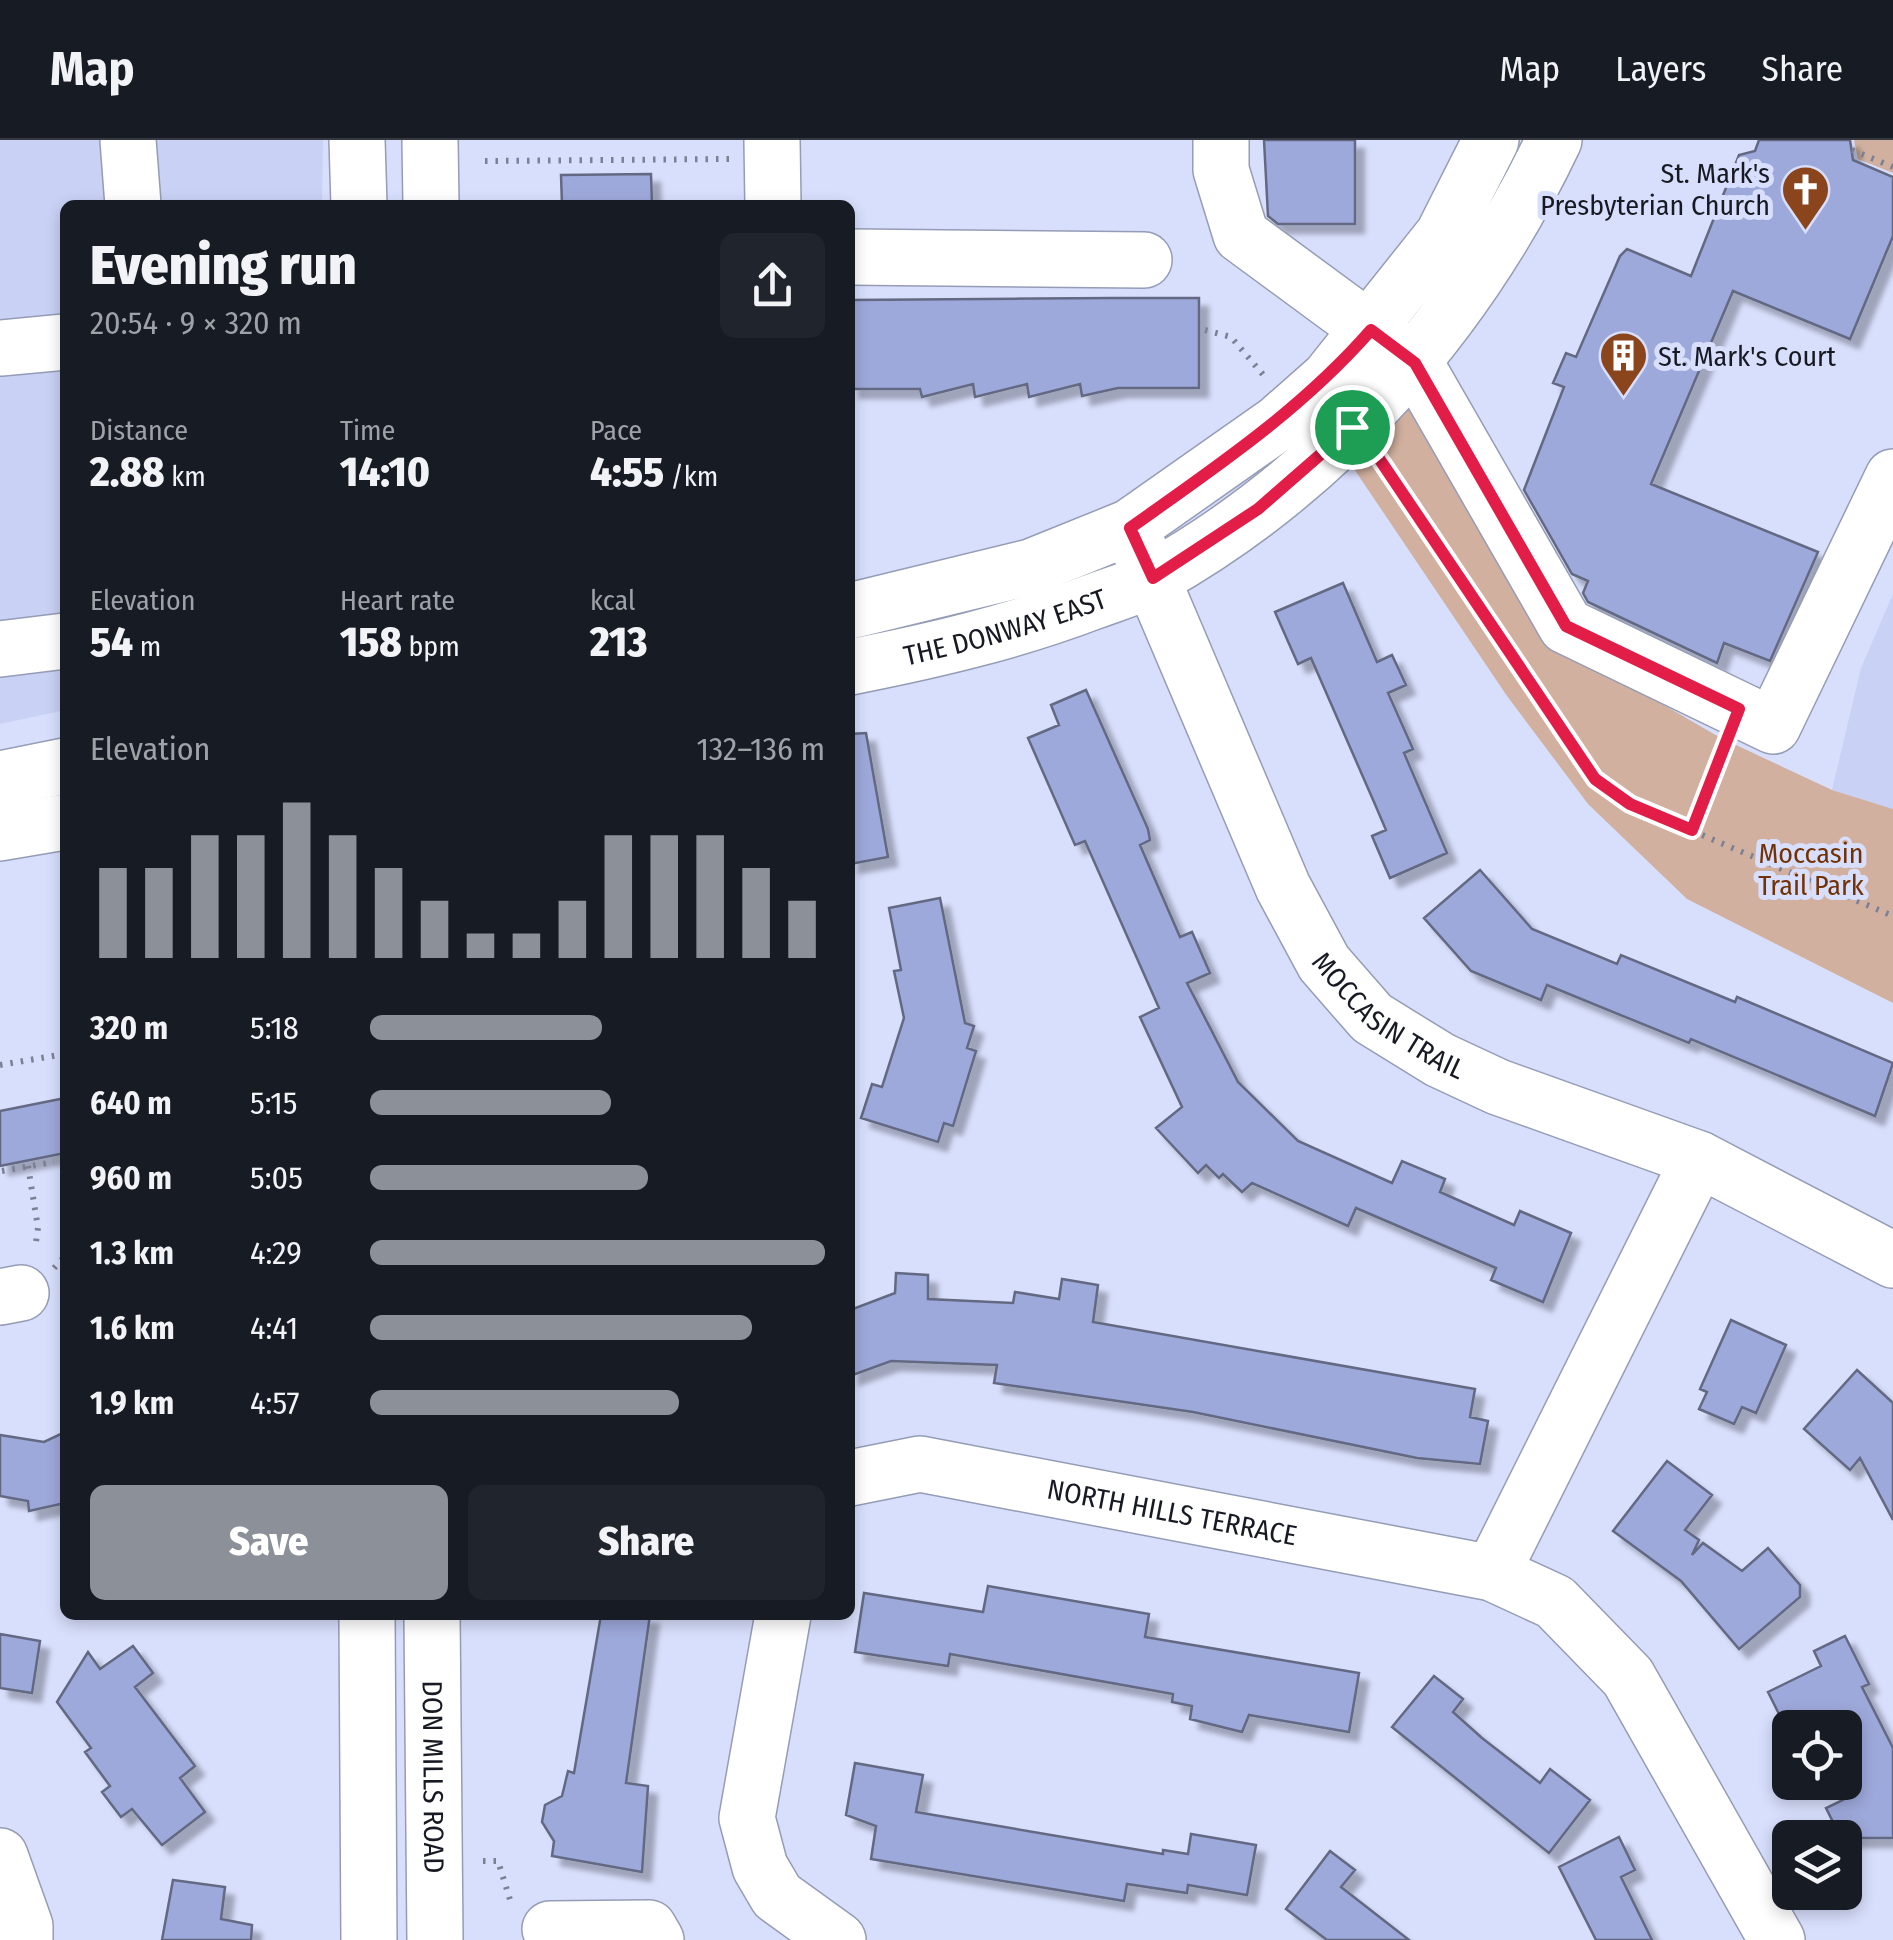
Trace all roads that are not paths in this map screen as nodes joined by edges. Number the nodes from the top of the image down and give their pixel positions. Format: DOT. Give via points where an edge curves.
graph roads {
  1 [pos="128,140"];
  2 [pos="357,140"];
  3 [pos="430,140"];
  4 [pos="1221,140"];
  5 [pos="1491,140"];
  6 [pos="1554,140"];
  7 [pos="134,200"];
  8 [pos="359,200"];
  9 [pos="431,200"];
  10 [pos="855,256"];
  11 [pos="1144,260"];
  12 [pos="1371,330"];
  13 [pos="60,342"];
  14 [pos="0,348"];
  15 [pos="1415,363"];
  16 [pos="1893,478"];
  17 [pos="1130,528"];
  18 [pos="1153,578"];
  19 [pos="855,610"];
  20 [pos="60,642"];
  21 [pos="0,649"];
  22 [pos="855,666"];
  23 [pos="60,767"];
  24 [pos="0,779"];
  25 [pos="60,823"];
  26 [pos="0,833"];
  27 [pos="1699,1159"];
  28 [pos="1893,1260"];
  29 [pos="855,1477"];
  30 [pos="1492,1573"];
  31 [pos="367,1620"];
  32 [pos="432,1620"];
  33 [pos="782,1620"];
  34 [pos="0,1856"];
  35 [pos="532,1919"];
  36 [pos="806,1934"];
  37 [pos="24,1940"];
  38 [pos="370,1940"];
  39 [pos="434,1940"];
  40 [pos="656,1940"];
  41 [pos="1777,1940"];
  1 -- 7 [label="street"];
  2 -- 8 [label="street"];
  3 -- 9 [label="street"];
  4 -- 12 [label="street" via="1221,170 1241,235"];
  5 -- 12 [label="street, THE DONWAY EAST" via="1444,235"];
  6 -- 15 [label="street, THE DONWAY EAST" via="1520,211"];
  10 -- 11 [label="street"];
  12 -- 15 [label="street"];
  12 -- 17 [label="street, THE DONWAY EAST" via="1278,422"];
  13 -- 14 [label="street"];
  15 -- 16 [label="street" via="1566,626 1773,726"];
  15 -- 18 [label="street, THE DONWAY EAST" via="1258,509"];
  17 -- 18 [label="street, MOCCASIN TRAIL"];
  17 -- 19 [label="street, THE DONWAY EAST" via="1031,567"];
  18 -- 22 [label="street, THE DONWAY EAST" via="1046,619"];
  18 -- 27 [label="street, MOCCASIN TRAIL" via="1283,887 1324,962 1372,1018 1498,1086"];
  20 -- 21 [label="street"];
  23 -- 24 [label="street"];
  25 -- 26 [label="street"];
  27 -- 28 [label="street, MOCCASIN TRAIL"];
  27 -- 30 [label="street"];
  29 -- 30 [label="street, NORTH HILLS TERRACE" via="920,1464"];
  30 -- 41 [label="street, NORTH HILLS TERRACE" via="1555,1602 1628,1677"];
  31 -- 38 [label="street"];
  32 -- 39 [label="street, DON MILLS ROAD"];
  33 -- 36 [label="street" via="747,1818 760,1868"];
  34 -- 37 [label="street"];
  35 -- 40 [label="street" via="649,1928"];
}
